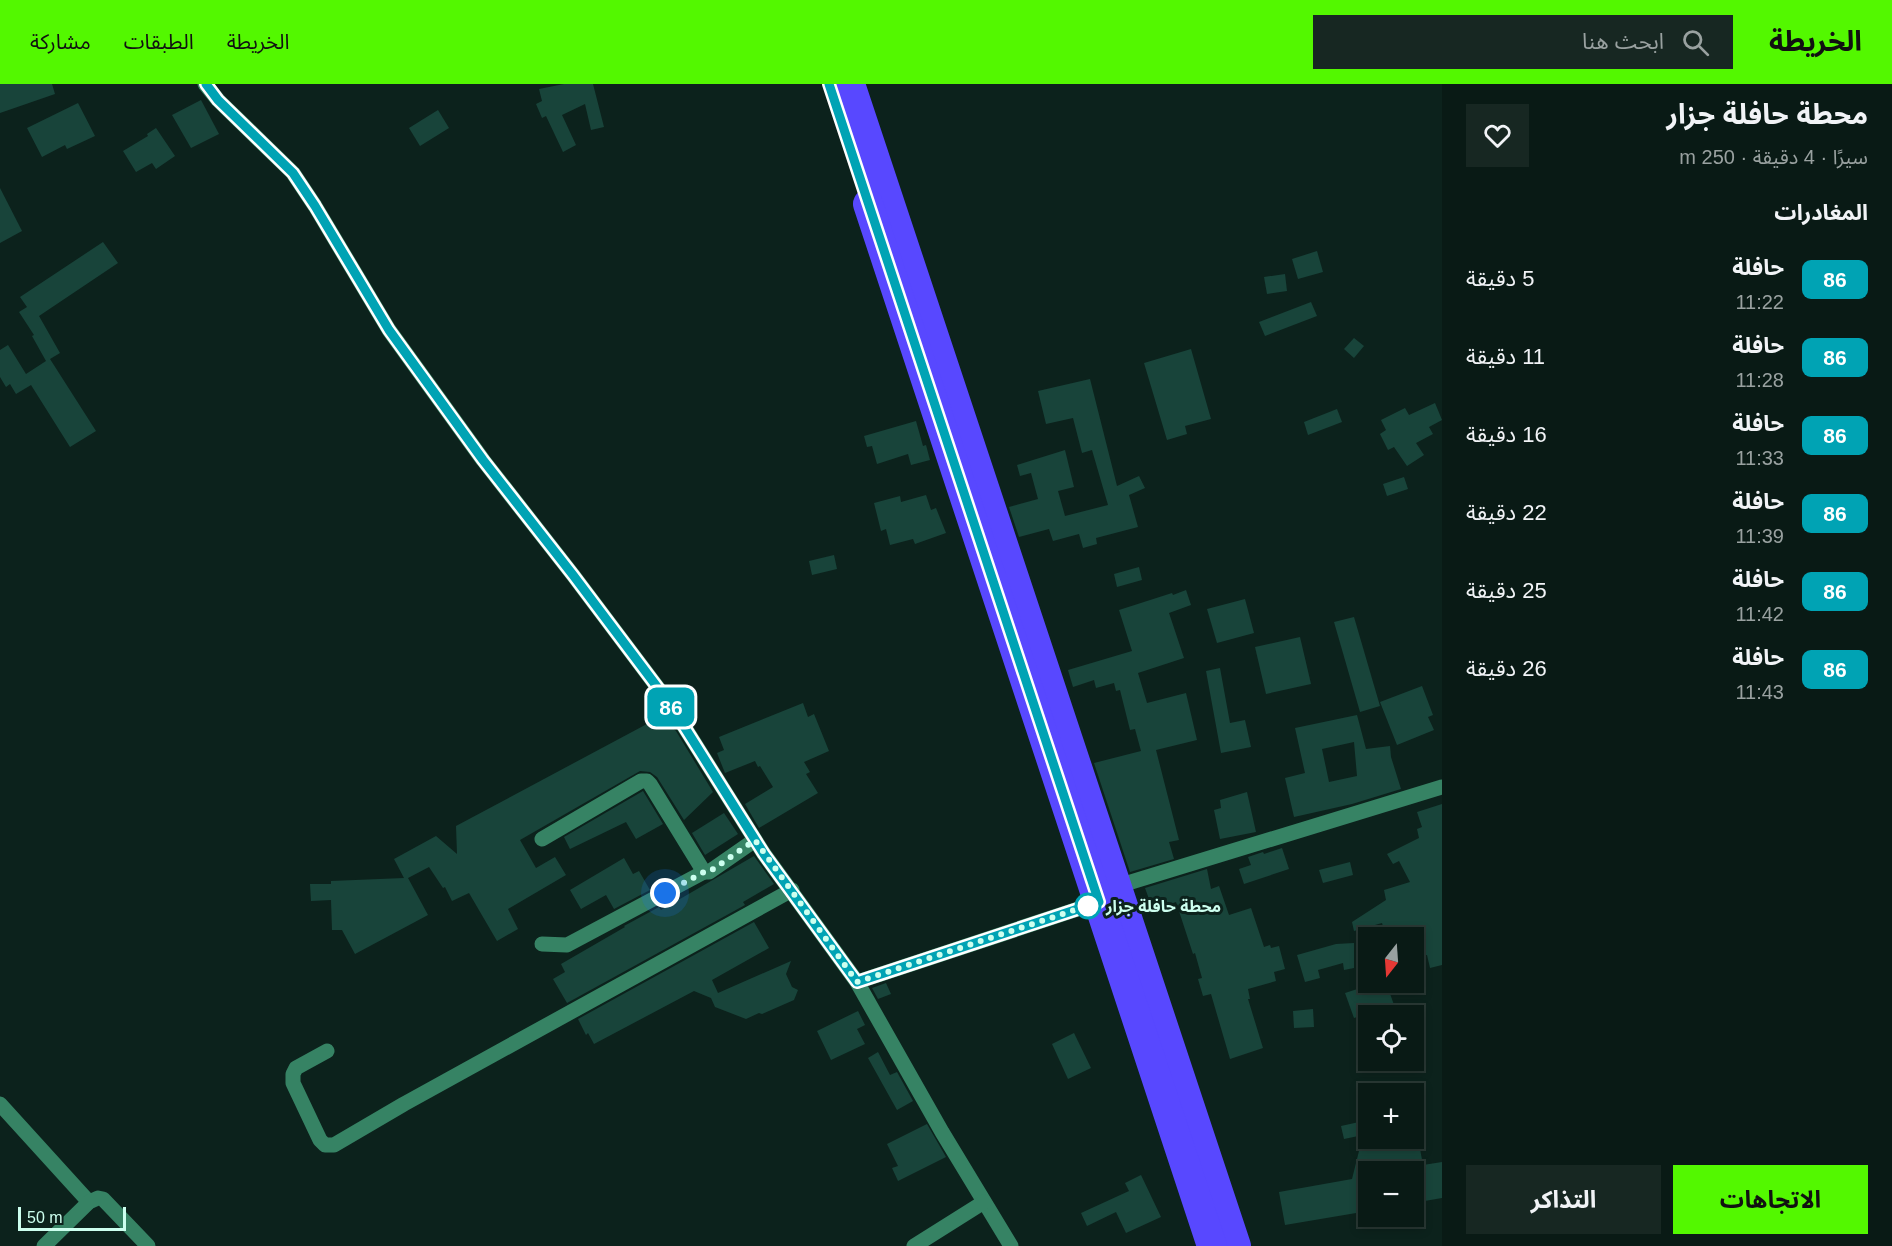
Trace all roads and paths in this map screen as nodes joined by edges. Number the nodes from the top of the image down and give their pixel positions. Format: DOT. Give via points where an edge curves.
graph roads {
  1 [pos="206,84"];
  2 [pos="829,84"];
  3 [pos="850,84"];
  4 [pos="1442,787"];
  5 [pos="542,839"];
  6 [pos="755,840"];
  7 [pos="704,872"];
  8 [pos="792,890"];
  9 [pos="1108,894"];
  10 [pos="542,944"];
  11 [pos="857,982"];
  12 [pos="327,1051"];
  13 [pos="0,1104"];
  14 [pos="89,1202"];
  15 [pos="984,1202"];
  16 [pos="44,1246"];
  17 [pos="148,1246"];
  18 [pos="914,1246"];
  19 [pos="1011,1246"];
  20 [pos="1212,1246"];
  21 [pos="1236,1246"];
  1 -- 6 [label="street" via="293,173 389,330 670,704"];
  2 -- 9 [label="highway"];
  3 -- 9 [label="highway"];
  4 -- 9 [label="street"];
  5 -- 7 [label="street" via="647,781"];
  6 -- 7 [label="street"];
  6 -- 8 [label="street"];
  7 -- 10 [label="street" via="567,945"];
  8 -- 11 [label="street"];
  8 -- 12 [label="street" via="334,1145 320,1140 293,1083 296,1068"];
  9 -- 11 [label="street"];
  9 -- 20 [label="highway"];
  9 -- 21 [label="highway"];
  11 -- 15 [label="street"];
  13 -- 14 [label="street"];
  14 -- 16 [label="street"];
  14 -- 17 [label="street" via="103,1199"];
  15 -- 18 [label="street"];
  15 -- 19 [label="street"];
}
